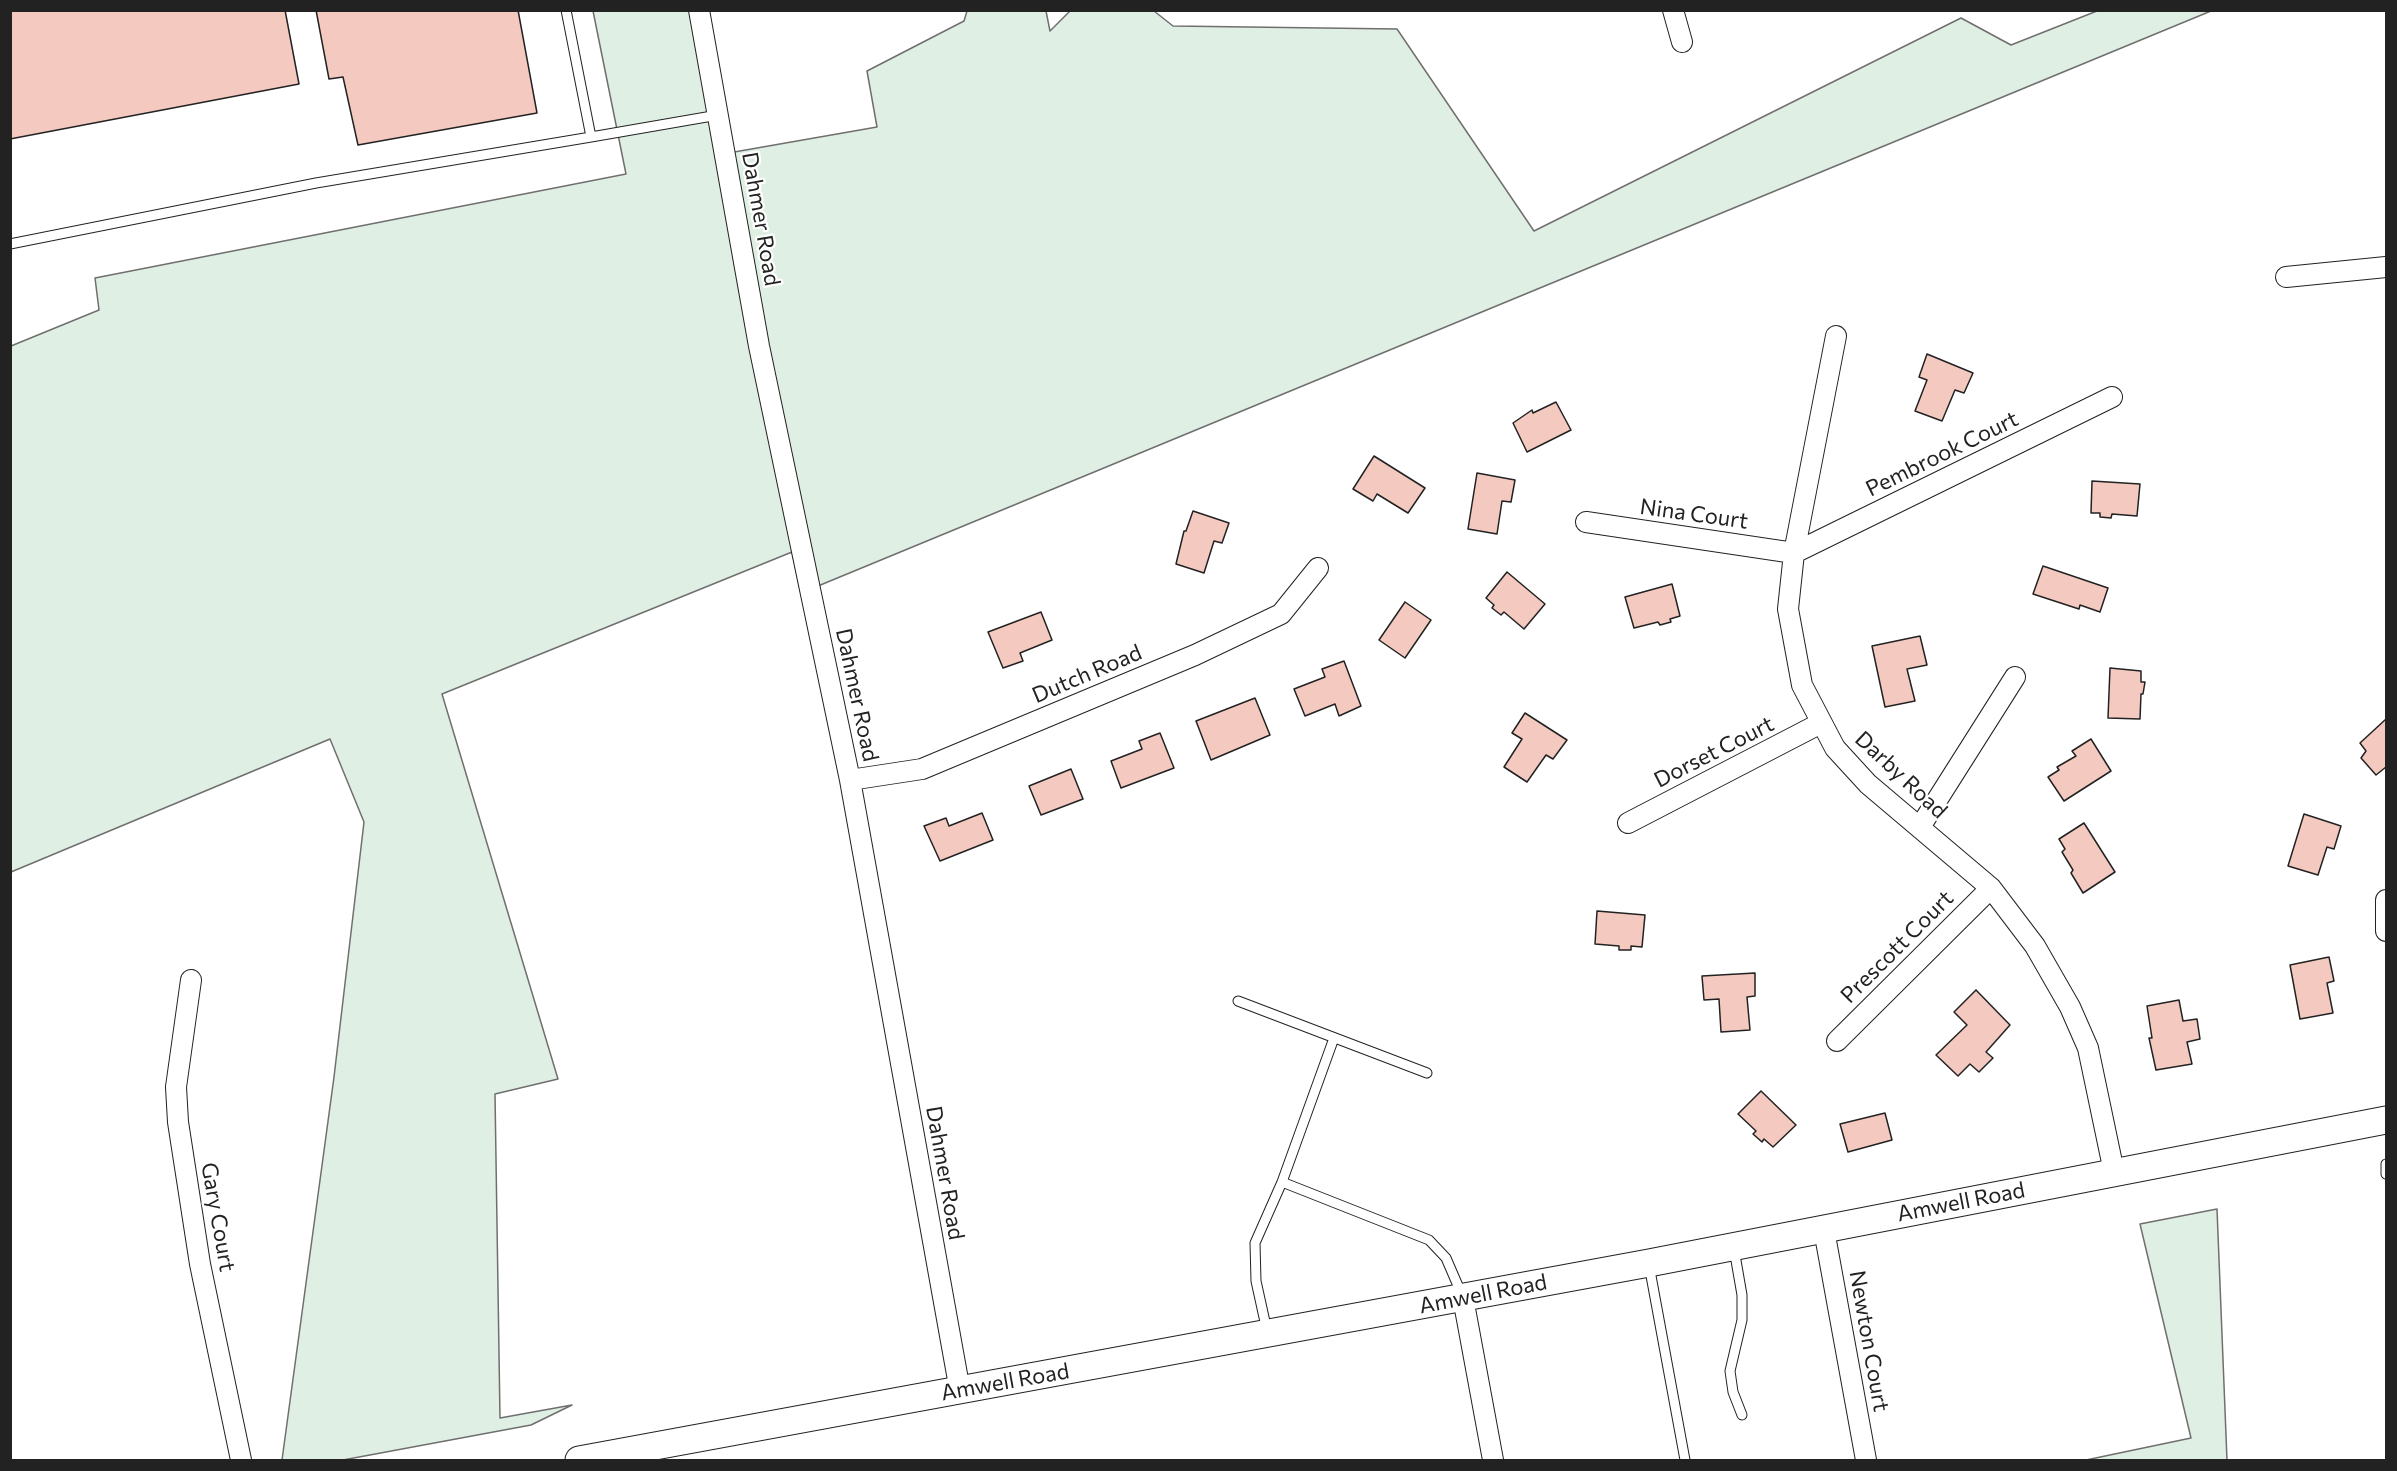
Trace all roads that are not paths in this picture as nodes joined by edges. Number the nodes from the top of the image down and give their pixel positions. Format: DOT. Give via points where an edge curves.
graph roads {
  1 [pos="566,10"];
  2 [pos="699,10"];
  3 [pos="1673,10"];
  4 [pos="1682,42"];
  5 [pos="718,115"];
  6 [pos="591,137"];
  7 [pos="10,244"];
  8 [pos="2386,267"];
  9 [pos="2286,277"];
  10 [pos="1836,336"];
  11 [pos="2112,397"];
  12 [pos="1586,522"];
  13 [pos="1794,553"];
  14 [pos="1318,568"];
  15 [pos="2015,677"];
  16 [pos="1821,723"];
  17 [pos="850,780"];
  18 [pos="1628,823"];
  19 [pos="1920,826"];
  20 [pos="1991,888"];
  21 [pos="2386,900"];
  22 [pos="2386,931"];
  23 [pos="191,980"];
  24 [pos="1238,1001"];
  25 [pos="1334,1038"];
  26 [pos="1837,1041"];
  27 [pos="1427,1073"];
  28 [pos="2386,1120"];
  29 [pos="2386,1164"];
  30 [pos="2114,1172"];
  31 [pos="2386,1174"];
  32 [pos="1282,1182"];
  33 [pos="1824,1230"];
  34 [pos="1734,1246"];
  35 [pos="1649,1263"];
  36 [pos="1463,1298"];
  37 [pos="1268,1334"];
  38 [pos="960,1390"];
  39 [pos="1742,1415"];
  40 [pos="241,1461"];
  41 [pos="579,1461"];
  42 [pos="1493,1461"];
  43 [pos="1685,1461"];
  44 [pos="1866,1461"];
  1 -- 6 [label="lane"];
  2 -- 5 [label="street, Dahmer Road"];
  3 -- 4 [label="street"];
  5 -- 6 [label="lane"];
  5 -- 17 [label="street, Dahmer Road" via="759,346"];
  6 -- 7 [label="lane" via="316,183"];
  8 -- 9 [label="street"];
  10 -- 13 [label="street, Darby Road"];
  11 -- 13 [label="street, Pembrook Court"];
  12 -- 13 [label="street, Nina Court"];
  13 -- 16 [label="street, Darby Road" via="1788,609 1802,685"];
  14 -- 17 [label="street, Dutch Road" via="1281,614 1195,655 922,769"];
  15 -- 19 [label="street"];
  16 -- 18 [label="street, Dorset Court"];
  16 -- 19 [label="street, Darby Road" via="1835,748 1868,784"];
  17 -- 38 [label="street, Dahmer Road"];
  19 -- 20 [label="street, Darby Road"];
  20 -- 26 [label="street, Prescott Court"];
  20 -- 30 [label="street, Darby Road" via="2035,946 2088,1048"];
  21 -- 22 [label="street"];
  23 -- 40 [label="street, Gary Court" via="176,1087 178,1122 200,1264"];
  24 -- 25 [label="lane"];
  25 -- 27 [label="lane"];
  25 -- 32 [label="lane"];
  28 -- 30 [label="main road, Amwell Road"];
  29 -- 31 [label="lane"];
  30 -- 33 [label="main road, Amwell Road"];
  32 -- 36 [label="lane" via="1429,1240 1446,1258"];
  32 -- 37 [label="lane" via="1255,1243 1257,1281"];
  33 -- 34 [label="main road, Amwell Road"];
  33 -- 44 [label="street, Newton Court"];
  34 -- 35 [label="main road, Amwell Road"];
  34 -- 39 [label="lane" via="1742,1320 1730,1371"];
  35 -- 36 [label="main road, Amwell Road"];
  35 -- 43 [label="lane"];
  36 -- 37 [label="main road, Amwell Road"];
  36 -- 42 [label="street"];
  37 -- 38 [label="main road, Amwell Road"];
  38 -- 41 [label="main road, Amwell Road"];
}
